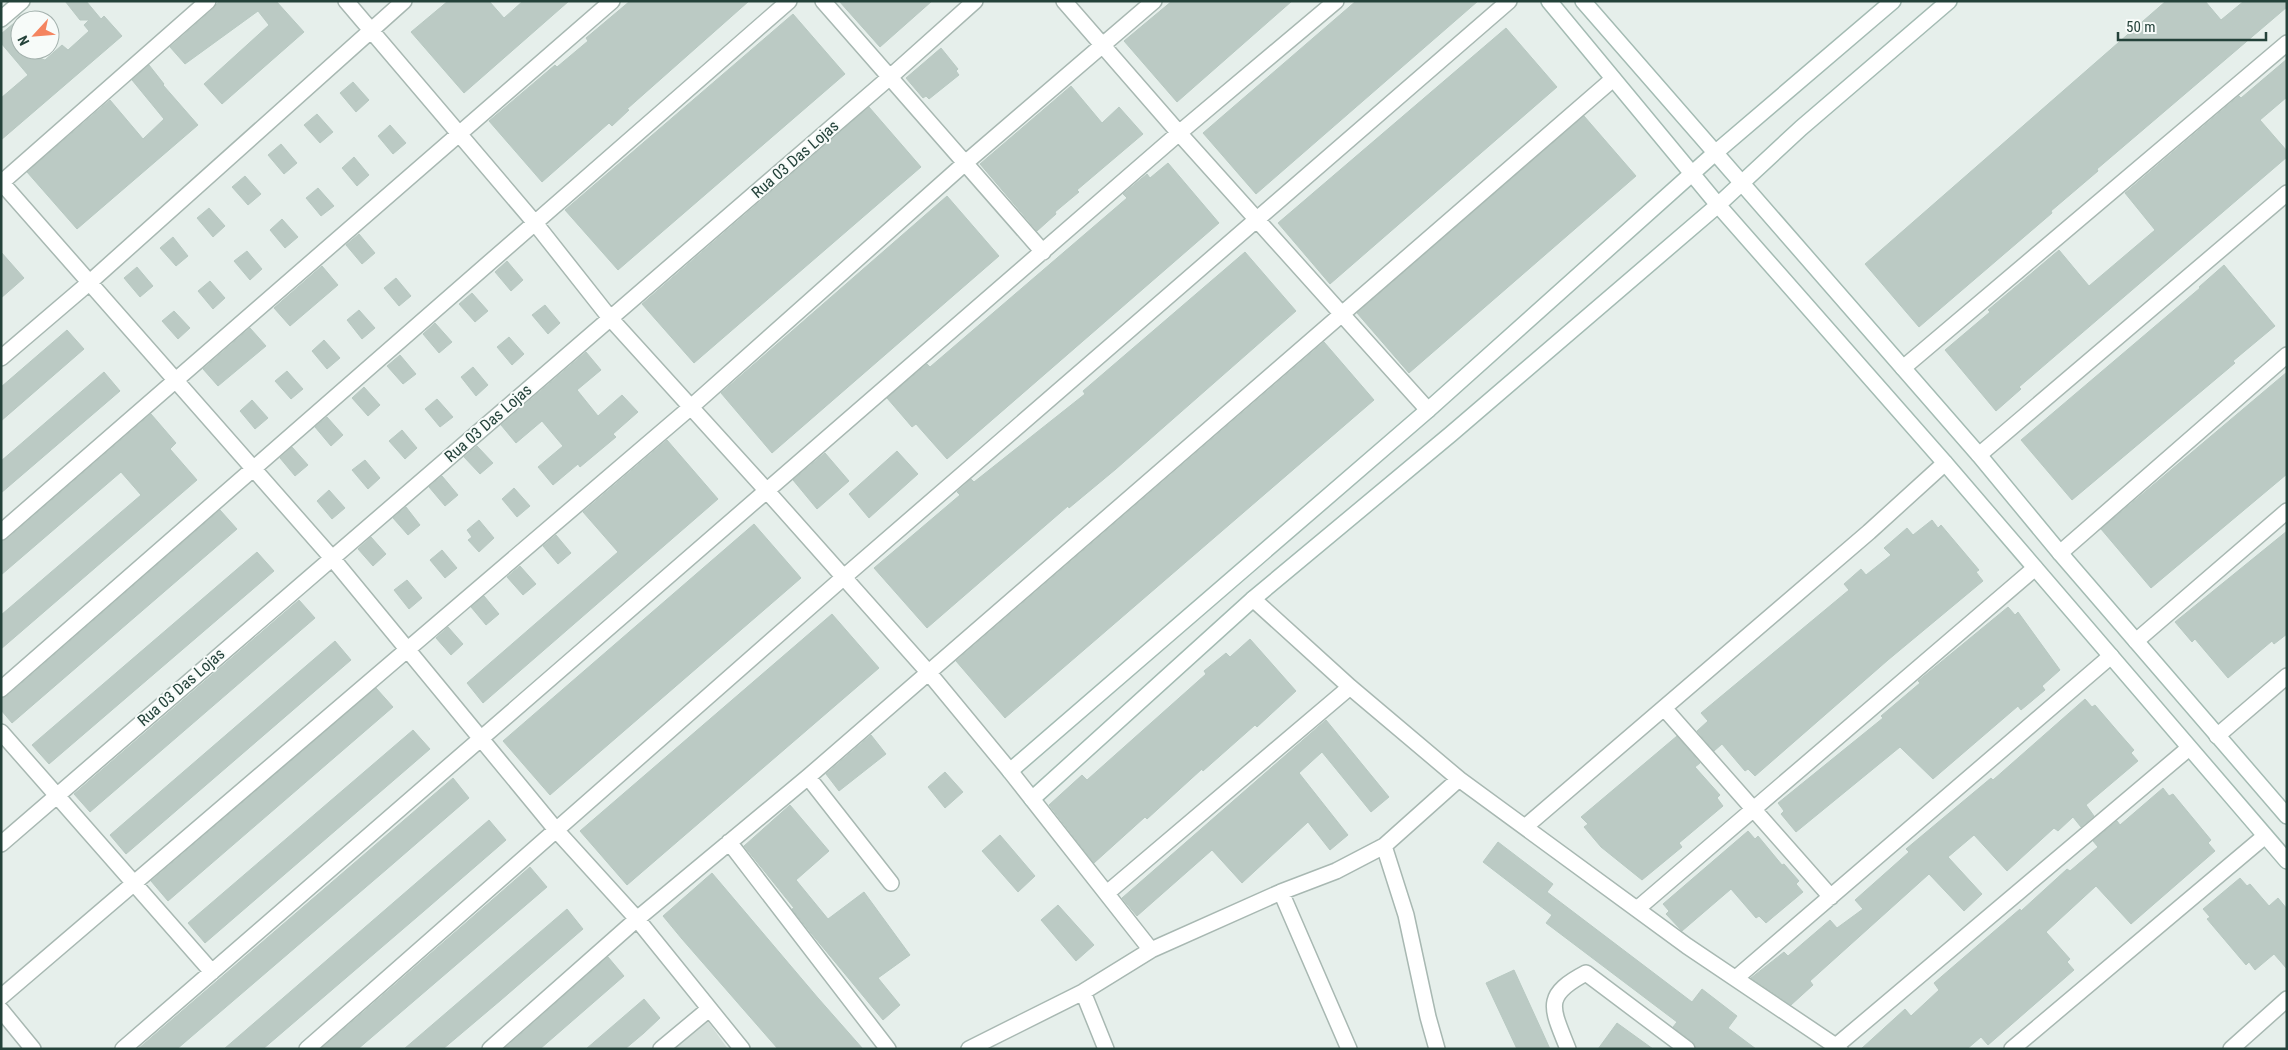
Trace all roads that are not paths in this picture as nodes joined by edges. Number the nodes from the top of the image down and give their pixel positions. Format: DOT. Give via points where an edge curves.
graph roads {
  1 [pos="22,1"];
  2 [pos="208,1"];
  3 [pos="346,1"];
  4 [pos="404,1"];
  5 [pos="612,1"];
  6 [pos="789,1"];
  7 [pos="823,1"];
  8 [pos="975,1"];
  9 [pos="1064,1"];
  10 [pos="1154,1"];
  11 [pos="1336,1"];
  12 [pos="1509,1"];
  13 [pos="1549,1"];
  14 [pos="1583,1"];
  15 [pos="1893,1"];
  16 [pos="1949,1"];
  17 [pos="1,19"];
  18 [pos="370,30"];
  19 [pos="2287,43"];
  20 [pos="1103,45"];
  21 [pos="890,77"];
  22 [pos="1613,79"];
  23 [pos="459,133"];
  24 [pos="1179,133"];
  25 [pos="1715,153"];
  26 [pos="964,164"];
  27 [pos="1692,173"];
  28 [pos="1,182"];
  29 [pos="1741,183"];
  30 [pos="2287,193"];
  31 [pos="1718,205"];
  32 [pos="1257,220"];
  33 [pos="535,223"];
  34 [pos="1043,252"];
  35 [pos="90,282"];
  36 [pos="1342,314"];
  37 [pos="610,318"];
  38 [pos="2287,355"];
  39 [pos="1,358"];
  40 [pos="1902,368"];
  41 [pos="174,381"];
  42 [pos="691,407"];
  43 [pos="1428,410"];
  44 [pos="1979,455"];
  45 [pos="1945,463"];
  46 [pos="254,470"];
  47 [pos="767,491"];
  48 [pos="2287,511"];
  49 [pos="1,532"];
  50 [pos="2060,553"];
  51 [pos="332,558"];
  52 [pos="2035,568"];
  53 [pos="844,577"];
  54 [pos="1253,599"];
  55 [pos="2136,641"];
  56 [pos="407,650"];
  57 [pos="2111,656"];
  58 [pos="929,673"];
  59 [pos="2287,676"];
  60 [pos="1350,687"];
  61 [pos="1,689"];
  62 [pos="1664,708"];
  63 [pos="1,732"];
  64 [pos="2217,736"];
  65 [pos="480,738"];
  66 [pos="2189,748"];
  67 [pos="1010,771"];
  68 [pos="808,777"];
  69 [pos="1459,779"];
  70 [pos="57,795"];
  71 [pos="1032,800"];
  72 [pos="1753,809"];
  73 [pos="2287,816"];
  74 [pos="1525,827"];
  75 [pos="557,831"];
  76 [pos="2265,836"];
  77 [pos="729,842"];
  78 [pos="1,844"];
  79 [pos="1384,846"];
  80 [pos="2287,861"];
  81 [pos="891,883"];
  82 [pos="136,884"];
  83 [pos="1281,892"];
  84 [pos="1107,893"];
  85 [pos="1831,897"];
  86 [pos="1637,909"];
  87 [pos="637,919"];
  88 [pos="1151,950"];
  89 [pos="212,972"];
  90 [pos="1736,978"];
  91 [pos="1083,992"];
  92 [pos="1,997"];
  93 [pos="2287,999"];
  94 [pos="709,1009"];
  95 [pos="1,1010"];
  96 [pos="1838,1047"];
  97 [pos="33,1049"];
  98 [pos="123,1049"];
  99 [pos="307,1049"];
  100 [pos="490,1049"];
  101 [pos="661,1049"];
  102 [pos="742,1049"];
  103 [pos="888,1049"];
  104 [pos="969,1049"];
  105 [pos="1106,1049"];
  106 [pos="1349,1049"];
  107 [pos="1437,1049"];
  108 [pos="1568,1049"];
  109 [pos="1687,1049"];
  110 [pos="2012,1049"];
  111 [pos="2231,1049"];
  1 -- 17 [label="street"];
  2 -- 28 [label="street"];
  3 -- 18 [label="street"];
  4 -- 18 [label="street"];
  5 -- 23 [label="street"];
  6 -- 33 [label="street"];
  7 -- 21 [label="street"];
  8 -- 21 [label="street, Rua 03 Das Lojas"];
  9 -- 20 [label="street"];
  10 -- 20 [label="street"];
  11 -- 24 [label="street"];
  12 -- 32 [label="street"];
  13 -- 22 [label="street"];
  14 -- 25 [label="street"];
  15 -- 25 [label="street"];
  16 -- 29 [label="street"];
  18 -- 23 [label="street"];
  18 -- 35 [label="street"];
  19 -- 40 [label="street"];
  20 -- 24 [label="street"];
  20 -- 26 [label="street"];
  21 -- 26 [label="street"];
  21 -- 37 [label="street, Rua 03 Das Lojas"];
  22 -- 27 [label="street"];
  22 -- 36 [label="street"];
  23 -- 33 [label="street"];
  23 -- 41 [label="street"];
  24 -- 32 [label="street"];
  24 -- 34 [label="street"];
  25 -- 27 [label="street"];
  25 -- 29 [label="street"];
  26 -- 34 [label="street"];
  26 -- 42 [label="street"];
  27 -- 31 [label="street"];
  27 -- 43 [label="street"];
  28 -- 35 [label="street"];
  29 -- 31 [label="street"];
  29 -- 40 [label="street"];
  30 -- 44 [label="street"];
  31 -- 45 [label="street"];
  31 -- 54 [label="street"];
  32 -- 36 [label="street"];
  32 -- 53 [label="street"];
  33 -- 37 [label="street"];
  33 -- 46 [label="street"];
  34 -- 47 [label="street"];
  35 -- 39 [label="street"];
  35 -- 41 [label="street"];
  36 -- 43 [label="street"];
  36 -- 58 [label="street"];
  37 -- 42 [label="street"];
  37 -- 51 [label="street, Rua 03 Das Lojas"];
  38 -- 50 [label="street"];
  40 -- 44 [label="street"];
  41 -- 46 [label="street"];
  41 -- 49 [label="street"];
  42 -- 47 [label="street"];
  42 -- 56 [label="street"];
  43 -- 67 [label="street"];
  44 -- 50 [label="street"];
  45 -- 52 [label="street"];
  45 -- 62 [label="street"];
  46 -- 51 [label="street"];
  46 -- 61 [label="street"];
  47 -- 53 [label="street"];
  47 -- 65 [label="street"];
  48 -- 55 [label="street"];
  50 -- 55 [label="street"];
  51 -- 56 [label="street"];
  51 -- 70 [label="street, Rua 03 Das Lojas"];
  52 -- 57 [label="street"];
  52 -- 72 [label="street"];
  53 -- 58 [label="street"];
  53 -- 75 [label="street"];
  54 -- 60 [label="street"];
  54 -- 71 [label="street"];
  55 -- 64 [label="street"];
  56 -- 65 [label="street"];
  56 -- 82 [label="street"];
  57 -- 66 [label="street"];
  57 -- 85 [label="street"];
  58 -- 67 [label="street"];
  58 -- 68 [label="street"];
  59 -- 64 [label="street"];
  60 -- 69 [label="street"];
  60 -- 84 [label="street"];
  62 -- 72 [label="street"];
  62 -- 74 [label="street"];
  63 -- 70 [label="street"];
  64 -- 73 [label="street"];
  65 -- 75 [label="street"];
  65 -- 89 [label="street"];
  66 -- 76 [label="street"];
  66 -- 96 [label="street"];
  67 -- 71 [label="street"];
  68 -- 77 [label="street"];
  68 -- 81 [label="street"];
  69 -- 74 [label="street"];
  69 -- 79 [label="street"];
  70 -- 78 [label="street, Rua 03 Das Lojas"];
  70 -- 82 [label="street"];
  71 -- 84 [label="street"];
  72 -- 85 [label="street"];
  72 -- 86 [label="street"];
  74 -- 86 [label="street"];
  75 -- 87 [label="street"];
  75 -- 99 [label="street"];
  76 -- 80 [label="street"];
  76 -- 110 [label="street"];
  77 -- 87 [label="street"];
  77 -- 103 [label="street"];
  79 -- 83 [label="street" via="1336,871"];
  79 -- 107 [label="street" via="1406,915"];
  82 -- 89 [label="street"];
  82 -- 92 [label="street"];
  83 -- 88 [label="street"];
  83 -- 106 [label="street"];
  84 -- 88 [label="street"];
  85 -- 90 [label="street"];
  86 -- 90 [label="street"];
  87 -- 94 [label="street"];
  87 -- 100 [label="street"];
  88 -- 91 [label="street"];
  89 -- 98 [label="street"];
  90 -- 96 [label="street"];
  91 -- 104 [label="street"];
  91 -- 105 [label="street"];
  93 -- 111 [label="street"];
  94 -- 101 [label="street"];
  94 -- 102 [label="street"];
  95 -- 97 [label="street"];
  108 -- 109 [label="street" via="1554,1005 1558,991 1586,973"];
}
